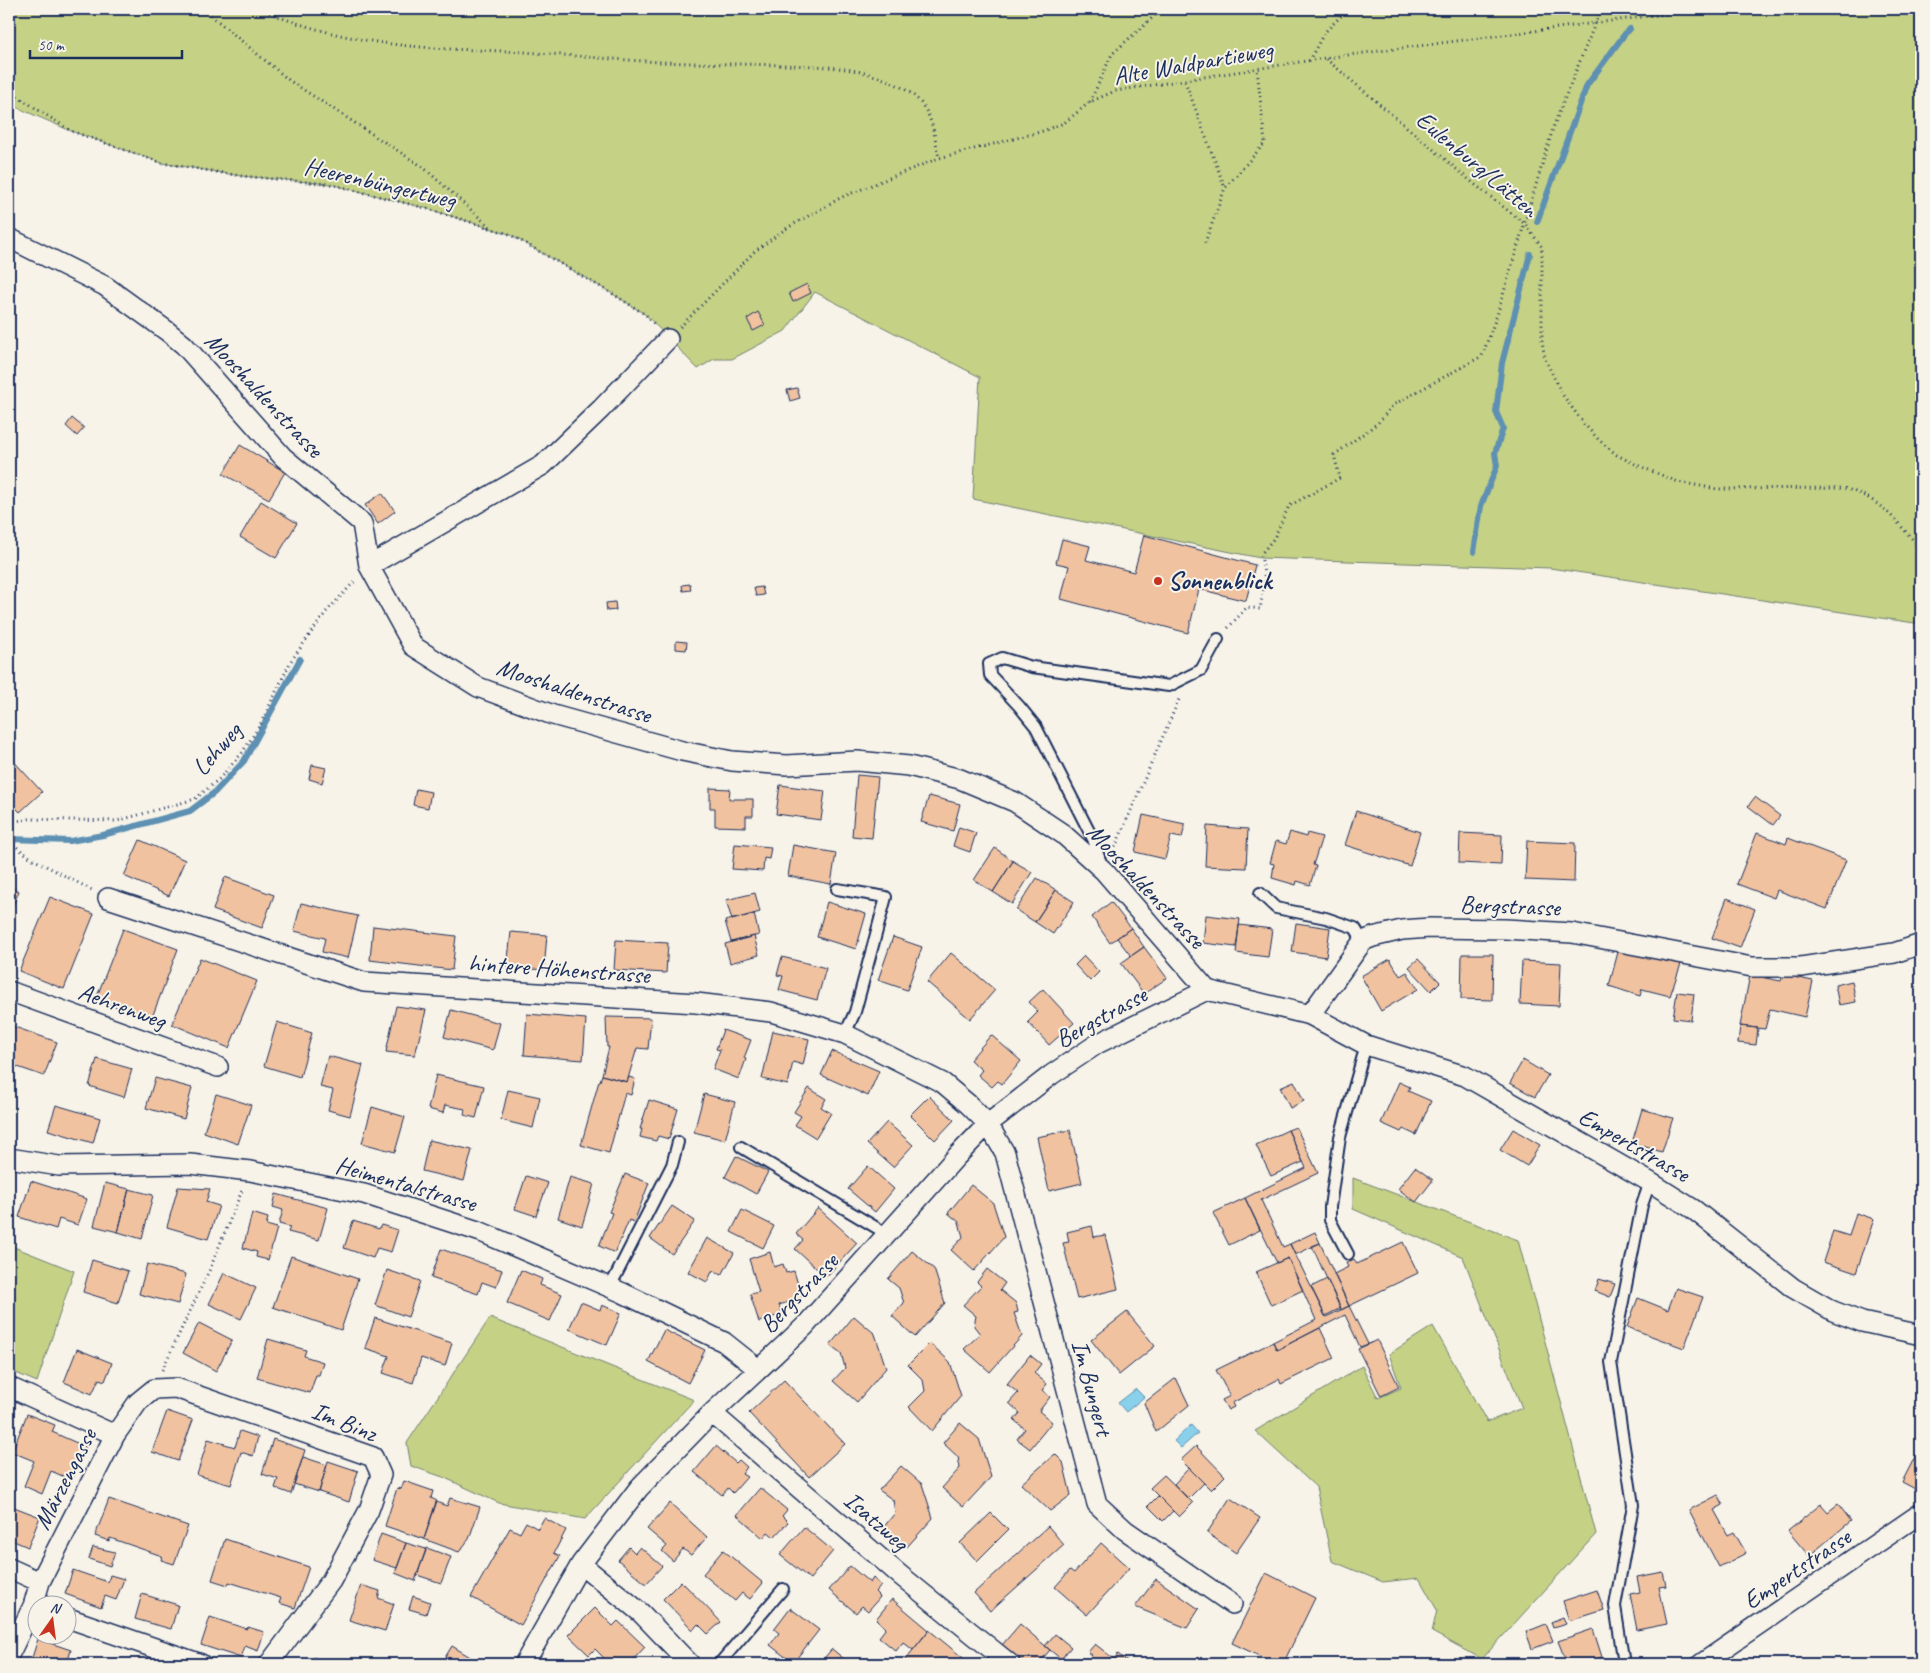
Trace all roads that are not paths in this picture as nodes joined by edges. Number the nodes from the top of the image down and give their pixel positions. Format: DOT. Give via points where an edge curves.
graph roads {
  1 [pos="9,238"];
  2 [pos="668,339"];
  3 [pos="369,566"];
  4 [pos="1218,639"];
  5 [pos="1104,871"];
  6 [pos="837,889"];
  7 [pos="1260,893"];
  8 [pos="108,898"];
  9 [pos="1363,942"];
  10 [pos="1921,944"];
  11 [pos="1207,990"];
  12 [pos="9,991"];
  13 [pos="1310,1015"];
  14 [pos="845,1034"];
  15 [pos="1366,1045"];
  16 [pos="218,1067"];
  17 [pos="988,1124"];
  18 [pos="678,1142"];
  19 [pos="741,1148"];
  20 [pos="9,1158"];
  21 [pos="1650,1182"];
  22 [pos="887,1234"];
  23 [pos="1348,1254"];
  24 [pos="610,1287"];
  25 [pos="1921,1335"];
  26 [pos="758,1369"];
  27 [pos="9,1387"];
  28 [pos="154,1389"];
  29 [pos="712,1413"];
  30 [pos="115,1435"];
  31 [pos="1921,1514"];
  32 [pos="581,1564"];
  33 [pos="9,1568"];
  34 [pos="40,1582"];
  35 [pos="783,1589"];
  36 [pos="37,1596"];
  37 [pos="1232,1604"];
  38 [pos="28,1620"];
  39 [pos="78,1621"];
  40 [pos="9,1655"];
  41 [pos="201,1664"];
  42 [pos="269,1664"];
  43 [pos="524,1664"];
  44 [pos="690,1664"];
  45 [pos="719,1664"];
  46 [pos="1010,1664"];
  47 [pos="1624,1664"];
  48 [pos="1701,1664"];
  1 -- 3 [label="street, Mooshaldenstrasse" via="105,286 184,345 283,458 362,523"];
  2 -- 3 [label="street" via="543,465"];
  3 -- 5 [label="street, Mooshaldenstrasse" via="413,646 478,687 553,715 682,751 732,761 787,765 857,761 909,766 960,779 1014,802 1063,834"];
  4 -- 5 [label="lane" via="1201,670 1170,686 1032,667 1002,658 989,664 990,675 1036,727 1093,839"];
  5 -- 11 [label="street, Mooshaldenstrasse"];
  6 -- 14 [label="lane" via="886,897 855,1012"];
  7 -- 9 [label="lane" via="1276,908 1326,918 1355,928"];
  8 -- 14 [label="street, hintere Höhenstrasse" via="364,982 696,1003 771,1012"];
  9 -- 10 [label="street, Bergstrasse" via="1402,930 1430,928 1572,933 1752,967 1800,967 1894,953"];
  9 -- 13 [label="street"];
  11 -- 13 [label="street"];
  11 -- 17 [label="street, Bergstrasse" via="1097,1044"];
  12 -- 16 [label="street, Aehrenweg"];
  13 -- 15 [label="street, Empertstrasse"];
  14 -- 17 [label="street, hintere Höhenstrasse" via="943,1084"];
  15 -- 21 [label="street, Empertstrasse" via="1465,1076"];
  15 -- 23 [label="lane" via="1340,1137 1330,1207 1330,1220"];
  17 -- 22 [label="street, Bergstrasse"];
  17 -- 37 [label="street, Im Bungert" via="1005,1153 1097,1504 1125,1530"];
  18 -- 24 [label="lane" via="668,1173"];
  19 -- 22 [label="lane"];
  20 -- 24 [label="street, Heimentalstrasse" via="59,1166 190,1164 250,1171 364,1194 481,1232"];
  21 -- 25 [label="street, Empertstrasse" via="1693,1209 1794,1288 1833,1311 1862,1322"];
  21 -- 47 [label="lane" via="1642,1205 1611,1362 1632,1505 1615,1606"];
  22 -- 26 [label="street, Bergstrasse" via="805,1326"];
  24 -- 26 [label="street, Heimentalstrasse" via="724,1342"];
  26 -- 29 [label="street, Bergstrasse"];
  27 -- 30 [label="street"];
  28 -- 30 [label="street, Märzengasse" via="138,1402"];
  28 -- 42 [label="street, Im Binz" via="176,1388 373,1456 381,1475 369,1510 331,1580"];
  29 -- 32 [label="street, Bergstrasse" via="640,1488"];
  29 -- 46 [label="street, Isatzweg" via="900,1575"];
  30 -- 34 [label="street, Märzengasse"];
  31 -- 48 [label="street, Empertstrasse"];
  32 -- 43 [label="street, Bergstrasse"];
  32 -- 44 [label="street" via="641,1614"];
  33 -- 34 [label="street"];
  34 -- 36 [label="street, Märzengasse"];
  35 -- 45 [label="lane"];
  38 -- 40 [label="street, Märzengasse"];
  39 -- 41 [label="street"];
}
